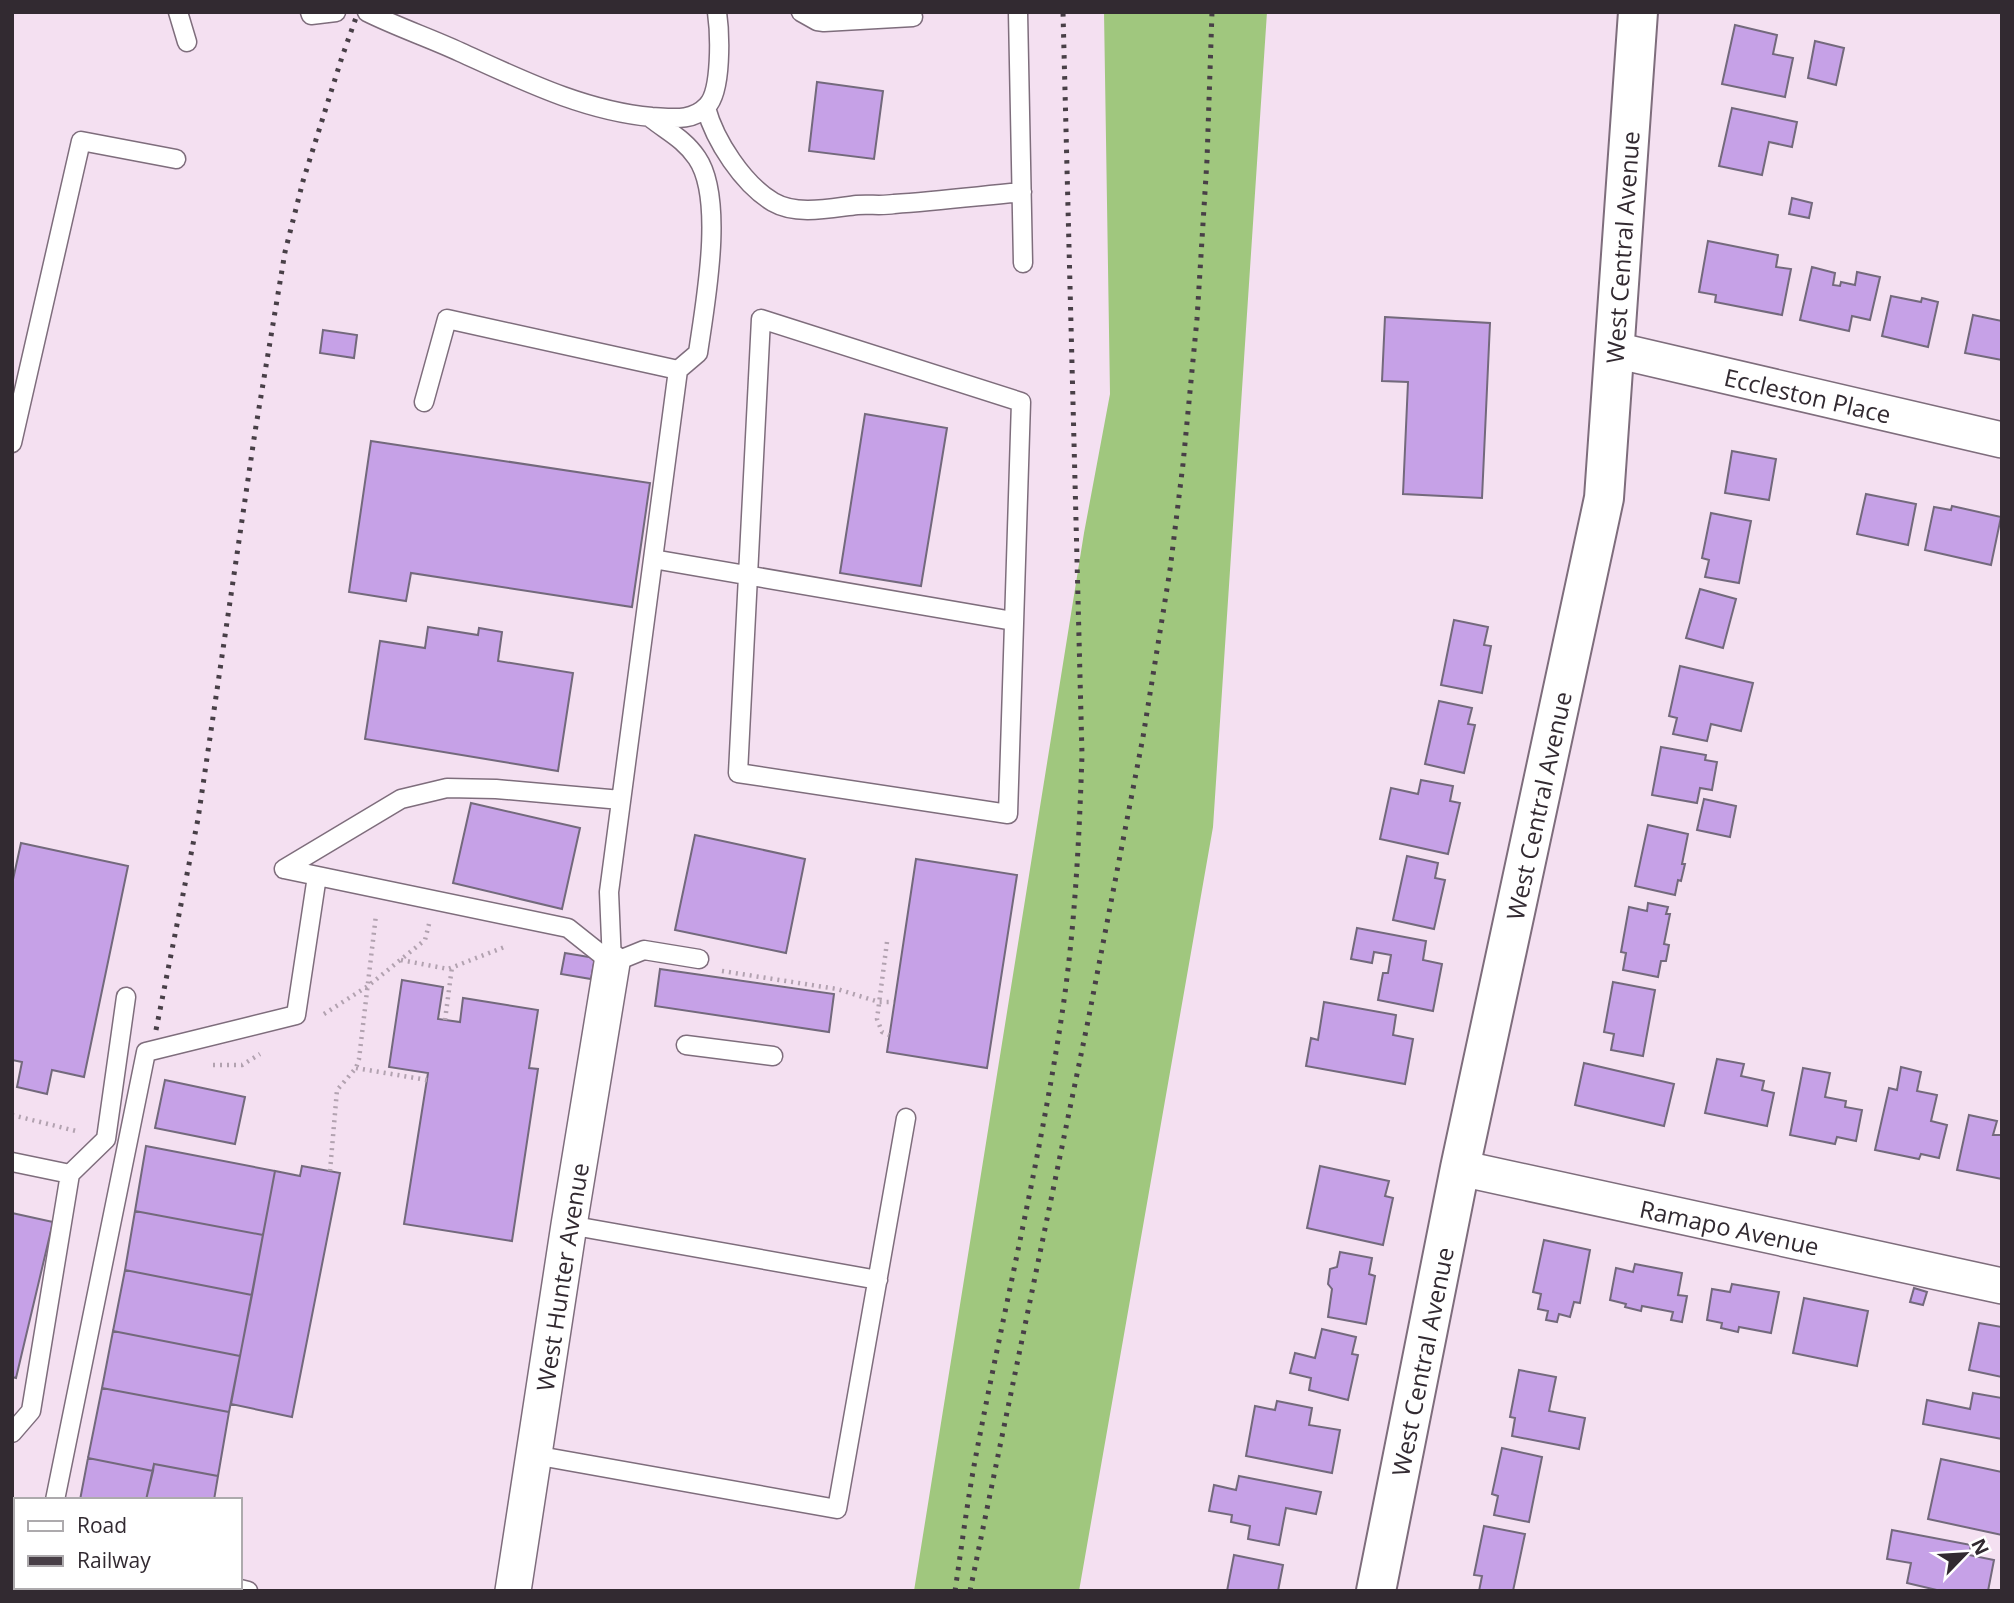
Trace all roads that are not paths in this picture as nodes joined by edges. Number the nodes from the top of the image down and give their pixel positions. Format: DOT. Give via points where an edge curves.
graph roads {
  1 [pos="178,12"];
  2 [pos="310,12"];
  3 [pos="336,12"];
  4 [pos="367,12"];
  5 [pos="731,12"];
  6 [pos="801,12"];
  7 [pos="1018,12"];
  8 [pos="1638,12"];
  9 [pos="913,17"];
  10 [pos="718,19"];
  11 [pos="187,42"];
  12 [pos="706,108"];
  13 [pos="650,117"];
  14 [pos="176,159"];
  15 [pos="1022,192"];
  16 [pos="1023,262"];
  17 [pos="1615,350"];
  18 [pos="678,370"];
  19 [pos="424,402"];
  20 [pos="2002,440"];
  21 [pos="12,443"];
  22 [pos="653,559"];
  23 [pos="749,575"];
  24 [pos="1013,621"];
  25 [pos="621,800"];
  26 [pos="317,876"];
  27 [pos="699,959"];
  28 [pos="612,963"];
  29 [pos="126,997"];
  30 [pos="686,1045"];
  31 [pos="773,1056"];
  32 [pos="906,1118"];
  33 [pos="12,1162"];
  34 [pos="1460,1168"];
  35 [pos="70,1174"];
  36 [pos="569,1225"];
  37 [pos="878,1280"];
  38 [pos="2002,1286"];
  39 [pos="12,1433"];
  40 [pos="534,1455"];
  41 [pos="55,1498"];
  42 [pos="513,1591"];
  43 [pos="1376,1591"];
  1 -- 11 [label="lane"];
  2 -- 3 [label="lane"];
  4 -- 13 [label="lane" via="582,104"];
  5 -- 10 [label="lane"];
  6 -- 9 [label="lane" via="824,22"];
  7 -- 15 [label="lane"];
  8 -- 17 [label="street, West Central Avenue"];
  10 -- 12 [label="lane" via="718,68"];
  12 -- 13 [label="lane" via="687,118"];
  12 -- 15 [label="lane" via="716,135 748,181 774,203 789,207 837,209"];
  13 -- 18 [label="lane" via="685,142 698,159 710,198 711,249 698,353"];
  14 -- 21 [label="lane" via="81,141"];
  15 -- 16 [label="lane"];
  17 -- 20 [label="street, Eccleston Place"];
  17 -- 34 [label="street, West Central Avenue" via="1604,498"];
  18 -- 19 [label="lane" via="447,319"];
  18 -- 22 [label="lane"];
  22 -- 23 [label="lane"];
  22 -- 25 [label="lane"];
  23 -- 24 [label="lane"];
  23 -- 24 [label="lane" via="738,774 1008,814"];
  23 -- 24 [label="lane" via="761,319 1021,401"];
  25 -- 26 [label="lane" via="459,788 401,799 284,869"];
  25 -- 28 [label="lane" via="609,892"];
  26 -- 28 [label="lane" via="568,928"];
  26 -- 41 [label="lane" via="296,1015 146,1052"];
  27 -- 28 [label="lane" via="644,950"];
  28 -- 36 [label="street, West Hunter Avenue"];
  29 -- 35 [label="lane" via="106,1139"];
  30 -- 31 [label="lane"];
  32 -- 37 [label="lane"];
  33 -- 35 [label="lane"];
  34 -- 38 [label="street, Ramapo Avenue"];
  34 -- 43 [label="street, West Central Avenue"];
  35 -- 39 [label="lane" via="31,1411"];
  36 -- 37 [label="lane"];
  36 -- 40 [label="street, West Hunter Avenue"];
  37 -- 40 [label="lane" via="837,1509"];
  40 -- 42 [label="street, West Hunter Avenue"];
}
